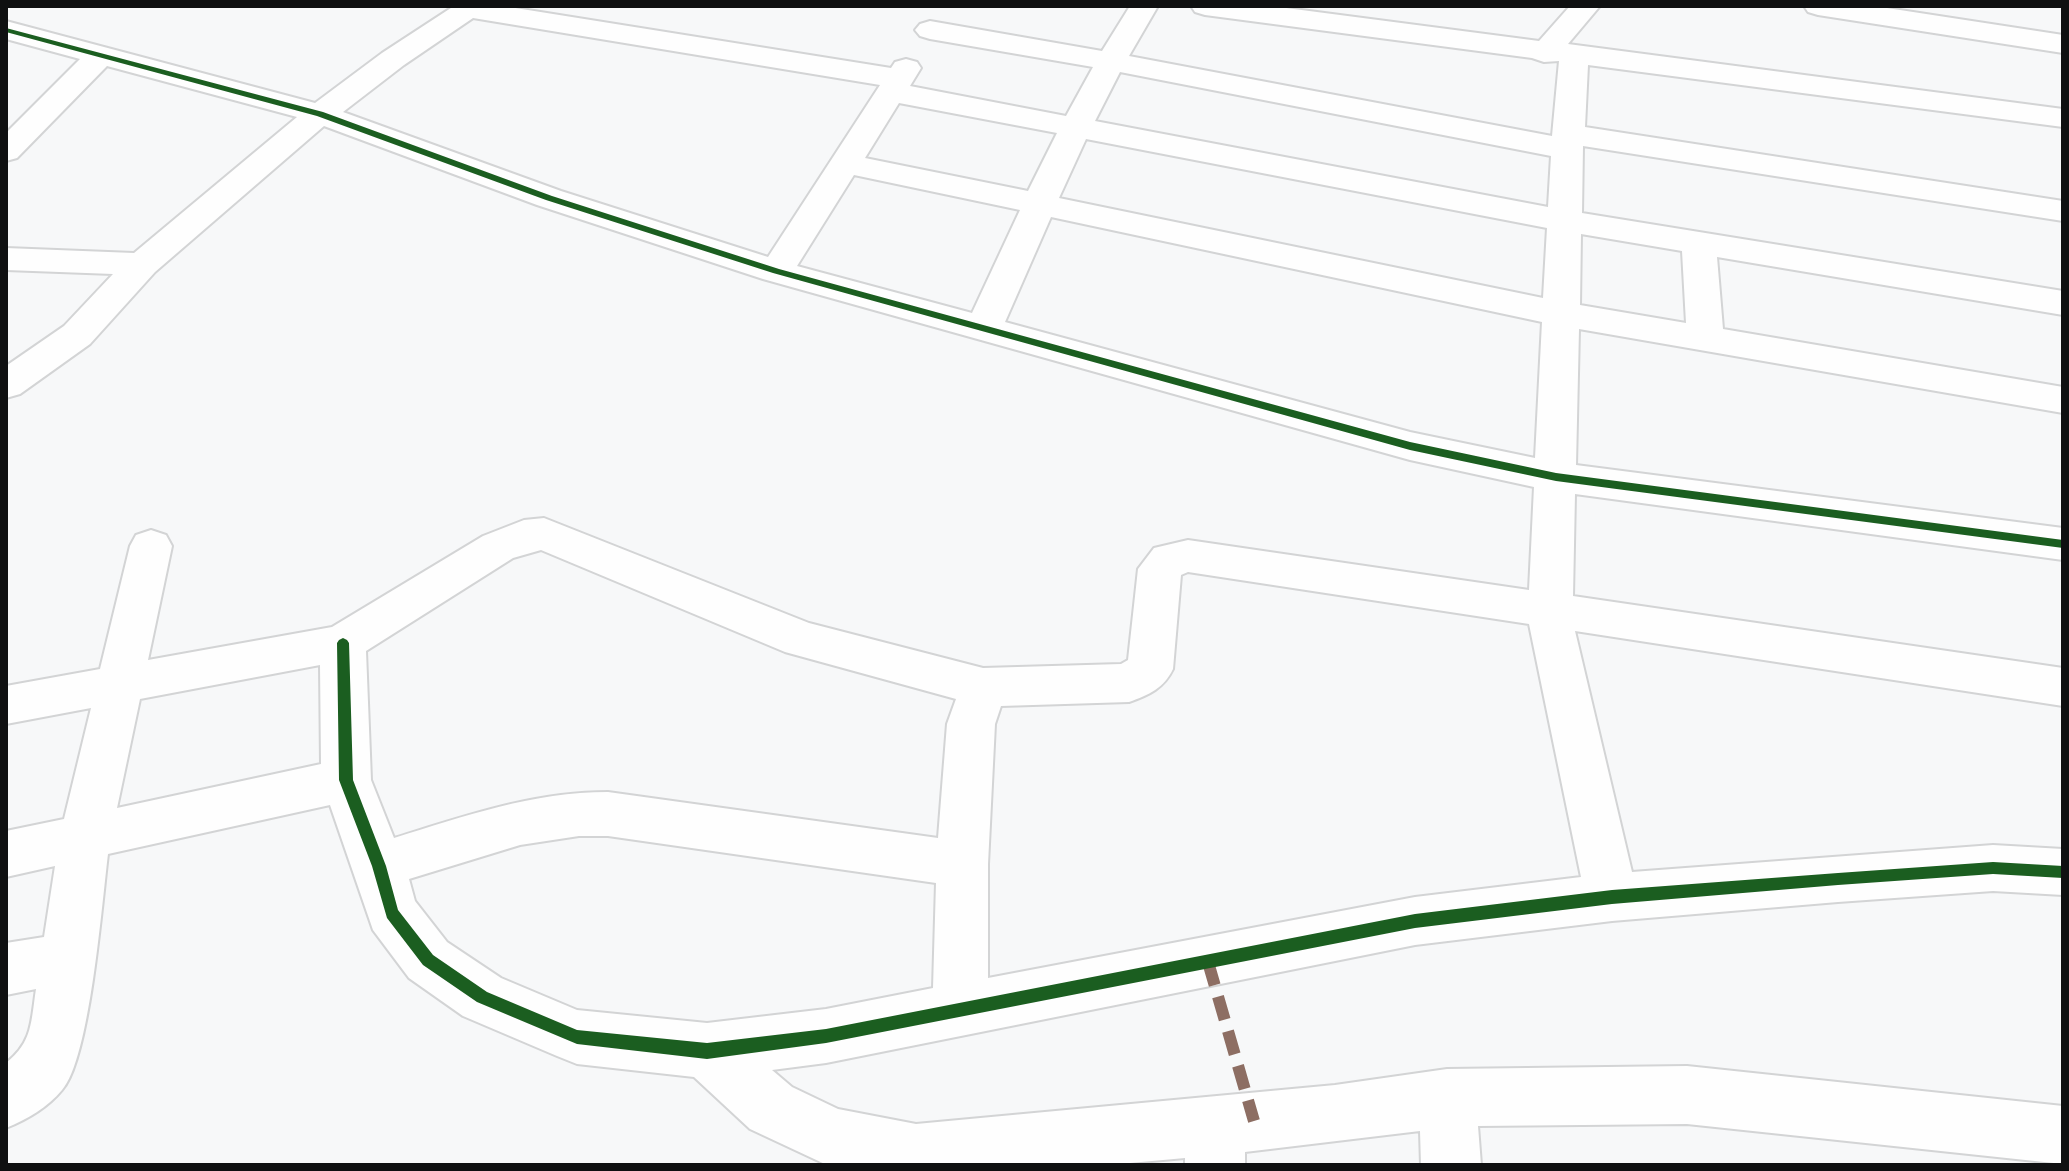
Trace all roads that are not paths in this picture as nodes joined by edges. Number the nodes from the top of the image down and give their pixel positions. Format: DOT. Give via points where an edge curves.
graph roads {
  1 [pos="1144,6"];
  2 [pos="1205,6"];
  3 [pos="1586,6"];
  4 [pos="1818,6"];
  5 [pos="471,8"];
  6 [pos="1282,12"];
  7 [pos="937,18"];
  8 [pos="6,30"];
  9 [pos="2063,44"];
  10 [pos="1559,55"];
  11 [pos="100,56"];
  12 [pos="1109,61"];
  13 [pos="895,86"];
  14 [pos="320,114"];
  15 [pos="2063,118"];
  16 [pos="1077,129"];
  17 [pos="1568,141"];
  18 [pos="6,151"];
  19 [pos="844,163"];
  20 [pos="1039,203"];
  21 [pos="2063,211"];
  22 [pos="1566,221"];
  23 [pos="1699,243"];
  24 [pos="6,259"];
  25 [pos="142,264"];
  26 [pos="776,271"];
  27 [pos="2063,303"];
  28 [pos="1562,314"];
  29 [pos="985,326"];
  30 [pos="1705,338"];
  31 [pos="6,385"];
  32 [pos="2063,400"];
  33 [pos="1556,477"];
  34 [pos="2063,544"];
  35 [pos="151,546"];
  36 [pos="1550,612"];
  37 [pos="343,643"];
  38 [pos="120,683"];
  39 [pos="983,687"];
  40 [pos="2063,687"];
  41 [pos="6,705"];
  42 [pos="346,780"];
  43 [pos="85,839"];
  44 [pos="6,854"];
  45 [pos="962,864"];
  46 [pos="379,866"];
  47 [pos="2063,872"];
  48 [pos="1612,897"];
  49 [pos="68,958"];
  50 [pos="6,969"];
  51 [pos="960,1009"];
  52 [pos="707,1051"];
  53 [pos="1447,1098"];
  54 [pos="6,1099"];
  55 [pos="2063,1135"];
  56 [pos="1215,1145"];
  57 [pos="1451,1165"];
  1 -- 12 [label="street"];
  2 -- 6 [label="street"];
  3 -- 10 [label="street"];
  4 -- 9 [label="street"];
  5 -- 13 [label="street"];
  5 -- 14 [label="street"];
  6 -- 10 [label="street"];
  7 -- 12 [label="street"];
  7 -- 13 [label="street"];
  8 -- 11 [label="street"];
  10 -- 15 [label="street"];
  10 -- 17 [label="street"];
  11 -- 14 [label="street"];
  11 -- 18 [label="street"];
  12 -- 16 [label="street"];
  12 -- 17 [label="street"];
  13 -- 16 [label="street"];
  13 -- 19 [label="street"];
  14 -- 25 [label="street"];
  14 -- 26 [label="street" via="549,198"];
  16 -- 20 [label="street"];
  16 -- 22 [label="street"];
  17 -- 21 [label="street"];
  17 -- 22 [label="street"];
  19 -- 20 [label="street"];
  19 -- 26 [label="street"];
  20 -- 28 [label="street"];
  20 -- 29 [label="street"];
  22 -- 23 [label="street"];
  22 -- 28 [label="street"];
  23 -- 27 [label="street"];
  23 -- 30 [label="street"];
  24 -- 25 [label="street"];
  25 -- 31 [label="street" via="77,335"];
  26 -- 29 [label="street"];
  28 -- 30 [label="street"];
  28 -- 33 [label="street"];
  29 -- 33 [label="street" via="1410,446"];
  30 -- 32 [label="street"];
  33 -- 34 [label="street"];
  33 -- 36 [label="street"];
  35 -- 38 [label="street"];
  36 -- 39 [label="street" via="1188,556 1169,560 1160,569 1150,669 1129,683"];
  36 -- 40 [label="street"];
  36 -- 48 [label="street"];
  37 -- 38 [label="street"];
  37 -- 39 [label="street" via="498,547 544,534 801,639"];
  37 -- 42 [label="street"];
  38 -- 41 [label="street"];
  38 -- 43 [label="street"];
  39 -- 45 [label="street" via="971,724"];
  42 -- 43 [label="street"];
  42 -- 46 [label="street"];
  43 -- 44 [label="street"];
  43 -- 49 [label="street"];
  45 -- 46 [label="street" via="573,812 534,818"];
  45 -- 51 [label="street"];
  46 -- 52 [label="street" via="392,913 428,960 482,997 577,1037"];
  47 -- 48 [label="street" via="1993,868"];
  48 -- 51 [label="street" via="1415,921"];
  49 -- 50 [label="street"];
  49 -- 54 [label="street" via="58,1027 44,1069"];
  51 -- 52 [label="street" via="826,1036"];
  52 -- 56 [label="street" via="783,1114 833,1138 916,1154"];
  53 -- 55 [label="street" via="1687,1095"];
  53 -- 56 [label="street" via="1335,1114"];
  53 -- 57 [label="street"];
}
